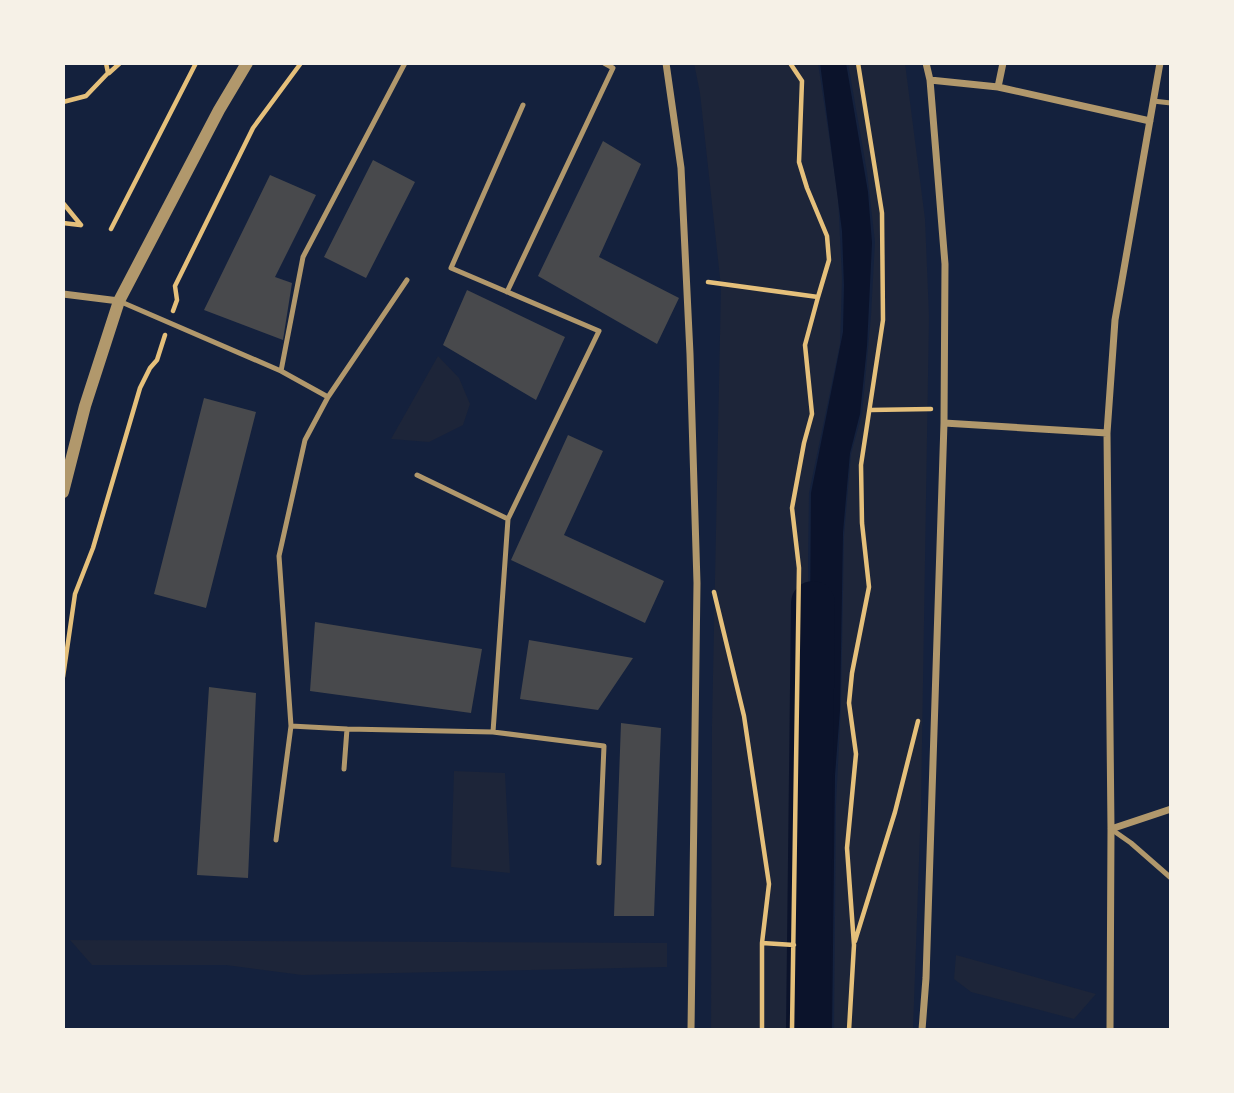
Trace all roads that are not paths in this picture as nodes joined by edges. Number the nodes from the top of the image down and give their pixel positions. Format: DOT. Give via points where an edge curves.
graph roads {
  1 [pos="247,63"];
  2 [pos="405,63"];
  3 [pos="604,63"];
  4 [pos="666,63"];
  5 [pos="926,63"];
  6 [pos="1003,63"];
  7 [pos="1160,63"];
  8 [pos="930,80"];
  9 [pos="998,87"];
  10 [pos="1153,100"];
  11 [pos="1171,103"];
  12 [pos="523,105"];
  13 [pos="1150,121"];
  14 [pos="407,280"];
  15 [pos="507,292"];
  16 [pos="63,294"];
  17 [pos="119,301"];
  18 [pos="281,371"];
  19 [pos="328,397"];
  20 [pos="944,423"];
  21 [pos="1107,433"];
  22 [pos="417,475"];
  23 [pos="63,492"];
  24 [pos="508,519"];
  25 [pos="291,726"];
  26 [pos="347,729"];
  27 [pos="493,732"];
  28 [pos="344,769"];
  29 [pos="1171,809"];
  30 [pos="1111,829"];
  31 [pos="276,841"];
  32 [pos="599,863"];
  33 [pos="1171,878"];
  34 [pos="691,1030"];
  35 [pos="922,1030"];
  36 [pos="1110,1030"];
  1 -- 17 [label="street"];
  2 -- 18 [label="lane" via="303,257"];
  3 -- 15 [label="lane" via="613,68"];
  4 -- 34 [label="street" via="681,168 697,583"];
  5 -- 8 [label="street"];
  6 -- 9 [label="street"];
  7 -- 10 [label="street"];
  8 -- 9 [label="street"];
  8 -- 20 [label="street" via="945,264"];
  9 -- 13 [label="street"];
  10 -- 11 [label="lane"];
  10 -- 13 [label="street"];
  12 -- 15 [label="lane" via="451,268"];
  13 -- 21 [label="street" via="1115,320"];
  14 -- 19 [label="lane"];
  15 -- 24 [label="lane" via="599,331"];
  16 -- 17 [label="street"];
  17 -- 18 [label="lane"];
  17 -- 23 [label="street"];
  18 -- 19 [label="lane"];
  19 -- 25 [label="lane" via="304,440 279,556"];
  20 -- 21 [label="street"];
  20 -- 35 [label="street"];
  21 -- 30 [label="street"];
  22 -- 24 [label="lane"];
  24 -- 27 [label="lane"];
  25 -- 26 [label="lane"];
  25 -- 31 [label="lane"];
  26 -- 27 [label="lane"];
  26 -- 28 [label="lane"];
  27 -- 32 [label="lane" via="604,746"];
  29 -- 30 [label="street"];
  30 -- 33 [label="lane"];
  30 -- 36 [label="street"];
}
